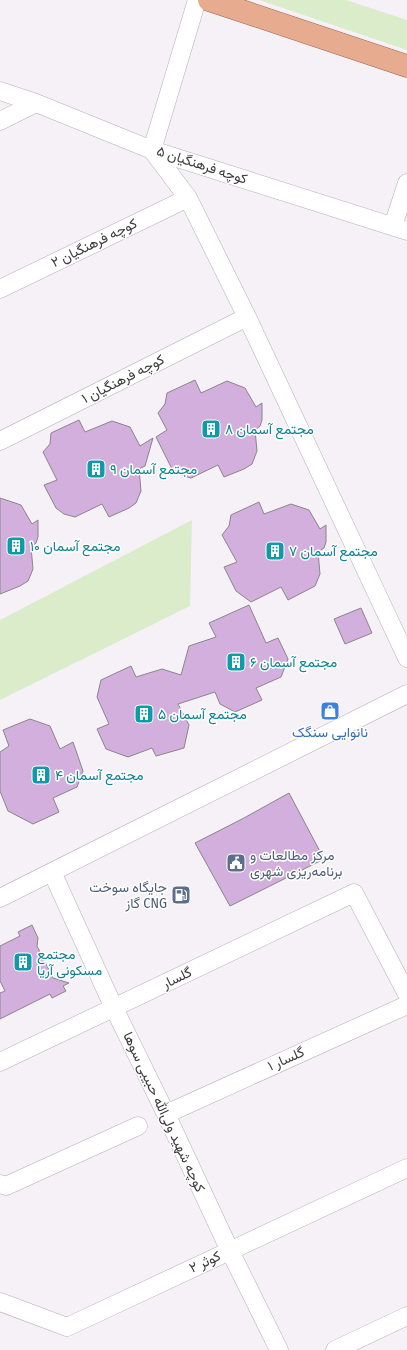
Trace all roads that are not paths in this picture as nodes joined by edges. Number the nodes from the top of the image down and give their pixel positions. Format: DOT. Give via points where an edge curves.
graph roads {
  1 [pos="198,0"];
  2 [pos="209,0"];
  3 [pos="407,66"];
  4 [pos="0,91"];
  5 [pos="36,103"];
  6 [pos="0,121"];
  7 [pos="152,150"];
  8 [pos="407,183"];
  9 [pos="188,198"];
  10 [pos="400,228"];
  11 [pos="0,289"];
  12 [pos="246,317"];
  13 [pos="0,441"];
  14 [pos="407,658"];
  15 [pos="407,694"];
  16 [pos="52,872"];
  17 [pos="0,898"];
  18 [pos="407,994"];
  19 [pos="407,1004"];
  20 [pos="114,1008"];
  21 [pos="0,1062"];
  22 [pos="166,1114"];
  23 [pos="138,1126"];
  24 [pos="407,1168"];
  25 [pos="0,1184"];
  26 [pos="230,1251"];
  27 [pos="0,1302"];
  28 [pos="407,1316"];
  29 [pos="279,1350"];
  30 [pos="336,1350"];
  1 -- 7 [label="street"];
  2 -- 3 [label="main road"];
  4 -- 5 [label="street, کوچه فرهنگیان ۵"];
  5 -- 6 [label="street"];
  5 -- 7 [label="street, کوچه فرهنگیان ۵"];
  7 -- 9 [label="street"];
  7 -- 10 [label="street, کوچه فرهنگیان ۵"];
  8 -- 10 [label="street"];
  9 -- 11 [label="street, کوچه فرهنگیان ۲"];
  9 -- 12 [label="street"];
  12 -- 13 [label="street, کوچه فرهنگیان ۱"];
  12 -- 14 [label="street"];
  15 -- 16 [label="street"];
  16 -- 17 [label="street"];
  16 -- 20 [label="street, کوچه شهید ولی‌الله حبیبی سوها"];
  18 -- 20 [label="street, گلسار" via="354,893"];
  19 -- 22 [label="street, گلسار ۱"];
  20 -- 21 [label="street, گلسار"];
  20 -- 22 [label="street, کوچه شهید ولی‌الله حبیبی سوها"];
  22 -- 26 [label="street, کوچه شهید ولی‌الله حبیبی سوها"];
  23 -- 25 [label="street" via="6,1186"];
  24 -- 26 [label="street, کوثر ۲"];
  26 -- 27 [label="street, کوثر ۲" via="67,1327"];
  26 -- 29 [label="street, کوچه شهید ولی‌الله حبیبی سوها"];
  28 -- 30 [label="street"];
}
